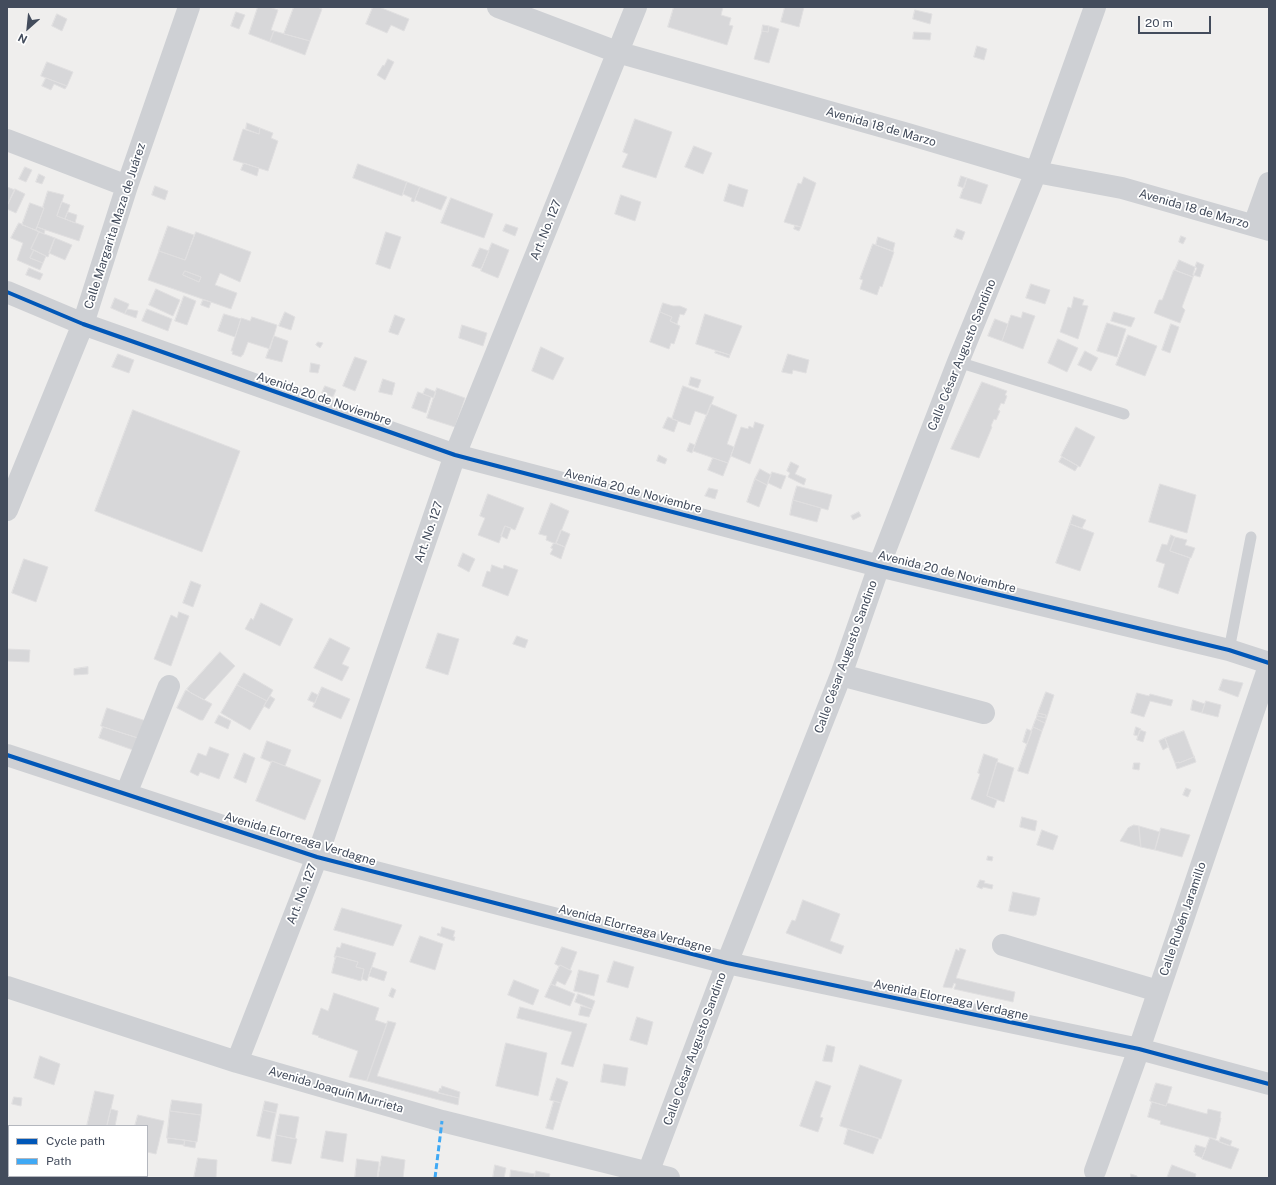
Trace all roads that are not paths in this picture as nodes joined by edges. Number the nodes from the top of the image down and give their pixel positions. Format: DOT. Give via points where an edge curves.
graph roads {
  1 [pos="189,7"];
  2 [pos="498,7"];
  3 [pos="636,7"];
  4 [pos="1095,7"];
  5 [pos="617,52"];
  6 [pos="7,140"];
  7 [pos="1036,172"];
  8 [pos="1269,183"];
  9 [pos="127,186"];
  10 [pos="1261,228"];
  11 [pos="7,292"];
  12 [pos="82,324"];
  13 [pos="958,362"];
  14 [pos="1124,414"];
  15 [pos="455,455"];
  16 [pos="7,510"];
  17 [pos="1251,537"];
  18 [pos="879,566"];
  19 [pos="1229,650"];
  20 [pos="1269,663"];
  21 [pos="1269,666"];
  22 [pos="841,675"];
  23 [pos="169,686"];
  24 [pos="984,714"];
  25 [pos="7,755"];
  26 [pos="126,794"];
  27 [pos="317,857"];
  28 [pos="1003,944"];
  29 [pos="727,964"];
  30 [pos="7,987"];
  31 [pos="1158,992"];
  32 [pos="1139,1049"];
  33 [pos="238,1062"];
  34 [pos="1269,1084"];
  35 [pos="1094,1171"];
  36 [pos="659,1176"];
  1 -- 9 [label="street, Calle Margarita Maza de Juárez"];
  2 -- 5 [label="street, Avenida 18 de Marzo"];
  3 -- 5 [label="street, Art. No. 127"];
  4 -- 7 [label="street, Calle César Augusto Sandino"];
  5 -- 7 [label="street, Avenida 18 de Marzo"];
  5 -- 15 [label="street, Art. No. 127"];
  6 -- 9 [label="street"];
  7 -- 10 [label="street, Avenida 18 de Marzo" via="1122,188"];
  7 -- 13 [label="street, Calle César Augusto Sandino"];
  8 -- 10 [label="street"];
  9 -- 12 [label="street, Calle Margarita Maza de Juárez"];
  11 -- 12 [label="street, Avenida 20 de Noviembre"];
  12 -- 15 [label="street, Avenida 20 de Noviembre"];
  12 -- 16 [label="street, Calle Margarita Maza de Juárez"];
  13 -- 14 [label="lane"];
  13 -- 18 [label="street, Calle César Augusto Sandino"];
  15 -- 18 [label="street, Avenida 20 de Noviembre"];
  15 -- 27 [label="street, Art. No. 127"];
  17 -- 19 [label="lane"];
  18 -- 19 [label="street, Avenida 20 de Noviembre"];
  18 -- 22 [label="street, Calle César Augusto Sandino"];
  19 -- 20 [label="street, Avenida 20 de Noviembre"];
  21 -- 31 [label="street, Calle Rubén Jaramillo"];
  22 -- 24 [label="street"];
  22 -- 29 [label="street, Calle César Augusto Sandino"];
  23 -- 26 [label="street"];
  25 -- 26 [label="street, Avenida Elorreaga Verdagne"];
  26 -- 27 [label="street, Avenida Elorreaga Verdagne"];
  27 -- 29 [label="street, Avenida Elorreaga Verdagne"];
  27 -- 33 [label="street, Art. No. 127"];
  28 -- 31 [label="street"];
  29 -- 32 [label="street, Avenida Elorreaga Verdagne"];
  29 -- 36 [label="street, Calle César Augusto Sandino"];
  30 -- 33 [label="street, Avenida Joaquín Murrieta"];
  31 -- 32 [label="street, Calle Rubén Jaramillo"];
  32 -- 34 [label="street, Avenida Elorreaga Verdagne"];
  32 -- 35 [label="street, Calle Rubén Jaramillo"];
  33 -- 36 [label="street, Avenida Joaquín Murrieta" via="442,1121"];
}
